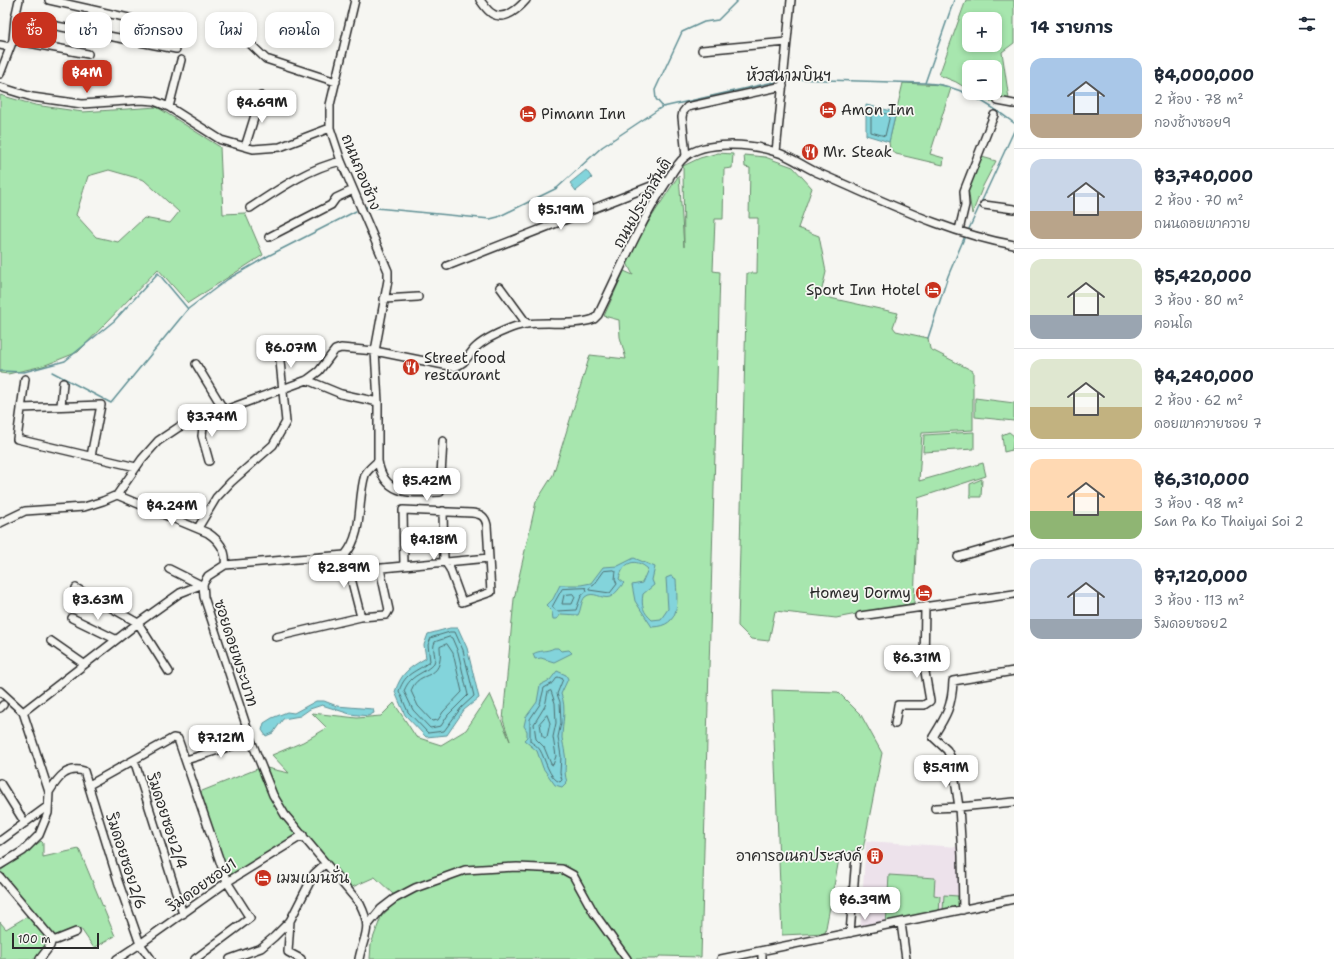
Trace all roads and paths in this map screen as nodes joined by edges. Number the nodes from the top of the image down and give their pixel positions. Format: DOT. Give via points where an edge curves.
graph roads {
  1 [pos="19,0"];
  2 [pos="49,0"];
  3 [pos="353,0"];
  4 [pos="480,0"];
  5 [pos="526,0"];
  6 [pos="790,0"];
  7 [pos="16,12"];
  8 [pos="120,16"];
  9 [pos="57,26"];
  10 [pos="12,42"];
  11 [pos="787,42"];
  12 [pos="0,45"];
  13 [pos="10,47"];
  14 [pos="56,48"];
  15 [pos="255,48"];
  16 [pos="176,50"];
  17 [pos="702,50"];
  18 [pos="88,54"];
  19 [pos="181,60"];
  20 [pos="0,74"];
  21 [pos="336,82"];
  22 [pos="782,86"];
  23 [pos="0,87"];
  24 [pos="261,96"];
  25 [pos="998,101"];
  26 [pos="1014,104"];
  27 [pos="169,107"];
  28 [pos="994,115"];
  29 [pos="330,128"];
  30 [pos="245,147"];
  31 [pos="776,152"];
  32 [pos="686,156"];
  33 [pos="342,161"];
  34 [pos="669,179"];
  35 [pos="353,190"];
  36 [pos="984,205"];
  37 [pos="250,208"];
  38 [pos="1014,209"];
  39 [pos="964,232"];
  40 [pos="269,236"];
  41 [pos="1014,245"];
  42 [pos="448,266"];
  43 [pos="500,287"];
  44 [pos="418,297"];
  45 [pos="384,299"];
  46 [pos="527,324"];
  47 [pos="279,351"];
  48 [pos="375,351"];
  49 [pos="196,364"];
  50 [pos="25,379"];
  51 [pos="307,380"];
  52 [pos="63,383"];
  53 [pos="284,390"];
  54 [pos="378,402"];
  55 [pos="61,406"];
  56 [pos="21,408"];
  57 [pos="224,410"];
  58 [pos="204,418"];
  59 [pos="443,441"];
  60 [pos="91,456"];
  61 [pos="209,461"];
  62 [pos="378,461"];
  63 [pos="136,467"];
  64 [pos="117,495"];
  65 [pos="443,511"];
  66 [pos="0,523"];
  67 [pos="198,528"];
  68 [pos="1014,541"];
  69 [pos="346,555"];
  70 [pos="958,557"];
  71 [pos="489,558"];
  72 [pos="446,563"];
  73 [pos="225,565"];
  74 [pos="404,566"];
  75 [pos="169,568"];
  76 [pos="380,568"];
  77 [pos="350,571"];
  78 [pos="202,585"];
  79 [pos="76,588"];
  80 [pos="1014,594"];
  81 [pos="925,607"];
  82 [pos="860,616"];
  83 [pos="361,617"];
  84 [pos="72,618"];
  85 [pos="138,622"];
  86 [pos="276,637"];
  87 [pos="116,639"];
  88 [pos="51,641"];
  89 [pos="84,664"];
  90 [pos="1014,671"];
  91 [pos="170,672"];
  92 [pos="0,691"];
  93 [pos="23,712"];
  94 [pos="895,724"];
  95 [pos="251,740"];
  96 [pos="134,760"];
  97 [pos="186,760"];
  98 [pos="0,784"];
  99 [pos="89,785"];
  100 [pos="49,792"];
  101 [pos="7,794"];
  102 [pos="0,799"];
  103 [pos="1014,802"];
  104 [pos="48,806"];
  105 [pos="959,807"];
  106 [pos="935,808"];
  107 [pos="25,823"];
  108 [pos="303,835"];
  109 [pos="0,841"];
  110 [pos="856,857"];
  111 [pos="326,863"];
  112 [pos="0,865"];
  113 [pos="0,877"];
  114 [pos="227,882"];
  115 [pos="1014,899"];
  116 [pos="963,910"];
  117 [pos="183,914"];
  118 [pos="290,921"];
  119 [pos="901,923"];
  120 [pos="368,925"];
  121 [pos="76,932"];
  122 [pos="850,933"];
  123 [pos="52,939"];
  124 [pos="140,944"];
  125 [pos="762,950"];
  126 [pos="40,959"];
  127 [pos="117,959"];
  128 [pos="151,959"];
  129 [pos="195,959"];
  130 [pos="230,959"];
  131 [pos="301,959"];
  132 [pos="359,959"];
  133 [pos="627,959"];
  134 [pos="721,959"];
  135 [pos="762,959"];
  136 [pos="906,959"];
  1 -- 7 [label="street"];
  2 -- 8 [label="street"];
  3 -- 21 [label="street, ถนนกองช้าง"];
  4 -- 5 [label="street" via="491,13 500,16 509,14"];
  6 -- 11 [label="street"];
  9 -- 16 [label="street"];
  10 -- 13 [label="street"];
  11 -- 17 [label="street"];
  11 -- 22 [label="street"];
  12 -- 13 [label="street"];
  13 -- 20 [label="street"];
  14 -- 18 [label="street"];
  15 -- 21 [label="street" via="266,59"];
  19 -- 27 [label="street"];
  21 -- 29 [label="street, ถนนกองช้าง" via="330,105"];
  22 -- 31 [label="street"];
  22 -- 32 [label="street" via="687,107 682,117"];
  23 -- 27 [label="street" via="32,97 82,104 141,100 154,101"];
  24 -- 30 [label="street"];
  25 -- 26 [label="street"];
  27 -- 30 [label="street" via="221,140"];
  28 -- 39 [label="street" via="964,190"];
  29 -- 30 [label="street" via="280,147"];
  29 -- 33 [label="street, ถนนกองช้าง"];
  31 -- 32 [label="street, ถนนประชาสันติ" via="749,147 711,146 698,149"];
  31 -- 39 [label="street, ถนนประชาสันติ" via="815,172 933,222"];
  32 -- 34 [label="street, ถนนประชาสันติ"];
  33 -- 35 [label="street, ถนนกองช้าง"];
  33 -- 37 [label="street" via="328,164 296,179"];
  34 -- 42 [label="street"];
  34 -- 46 [label="street, ถนนประชาสันติ" via="639,230 598,315 589,320"];
  35 -- 40 [label="street" via="336,198 332,205"];
  35 -- 45 [label="street, ถนนกองช้าง" via="386,265 388,280"];
  36 -- 38 [label="street"];
  39 -- 41 [label="street, ถนนประชาสันติ"];
  43 -- 46 [label="street"];
  44 -- 45 [label="street"];
  45 -- 48 [label="street, ถนนกองช้าง"];
  46 -- 48 [label="street, ถนนประชาสันติ" via="493,335 474,349 462,365 454,367"];
  47 -- 53 [label="street"];
  48 -- 51 [label="street, ถนนประชาสันติ" via="341,348 335,350"];
  48 -- 54 [label="street, ถนนกองช้าง"];
  49 -- 57 [label="street"];
  50 -- 56 [label="street"];
  51 -- 53 [label="street, ถนนประชาสันติ"];
  51 -- 54 [label="street" via="341,394"];
  52 -- 55 [label="street"];
  53 -- 57 [label="street, ถนนประชาสันติ"];
  53 -- 67 [label="street" via="286,422 273,445 216,498"];
  54 -- 62 [label="street, ถนนกองช้าง"];
  55 -- 56 [label="street"];
  55 -- 60 [label="street" via="102,405"];
  56 -- 60 [label="street" via="17,439"];
  57 -- 58 [label="street, ถนนประชาสันติ"];
  58 -- 61 [label="street" via="202,436"];
  58 -- 63 [label="street, ถนนประชาสันติ" via="179,427 158,441"];
  59 -- 62 [label="street" via="440,492 412,492 392,488 382,476"];
  60 -- 63 [label="street"];
  62 -- 69 [label="street" via="366,473 352,548"];
  63 -- 64 [label="street, ถนนประชาสันติ"];
  64 -- 66 [label="street" via="94,505 25,511"];
  64 -- 67 [label="street"];
  65 -- 71 [label="street" via="479,513 483,516 487,524"];
  65 -- 72 [label="street" via="443,554"];
  65 -- 74 [label="street" via="403,510"];
  67 -- 73 [label="street" via="218,540 226,556"];
  68 -- 70 [label="street"];
  69 -- 73 [label="street"];
  69 -- 77 [label="street"];
  71 -- 72 [label="street"];
  71 -- 72 [label="street" via="491,592 462,602"];
  72 -- 74 [label="street"];
  73 -- 78 [label="street, ซอยดอยพระบาท" via="208,576"];
  74 -- 76 [label="street"];
  75 -- 78 [label="street"];
  76 -- 77 [label="street"];
  76 -- 83 [label="street" via="388,613 382,616"];
  77 -- 83 [label="street"];
  78 -- 85 [label="street" via="180,593"];
  78 -- 95 [label="street, ซอยดอยพระบาท" via="219,648"];
  79 -- 85 [label="street"];
  80 -- 81 [label="street"];
  81 -- 82 [label="street"];
  81 -- 94 [label="street" via="924,666 930,701 924,705 898,705"];
  83 -- 86 [label="street"];
  84 -- 87 [label="street"];
  85 -- 87 [label="street"];
  85 -- 91 [label="street"];
  87 -- 89 [label="street"];
  88 -- 89 [label="street"];
  89 -- 93 [label="street"];
  90 -- 105 [label="street" via="953,681 948,712 932,737 947,750 952,760"];
  92 -- 93 [label="street"];
  93 -- 100 [label="street"];
  95 -- 97 [label="street"];
  95 -- 108 [label="street, ซอยดอยพระบาท" via="273,795"];
  96 -- 97 [label="street" via="173,738 178,739"];
  96 -- 99 [label="street"];
  96 -- 117 [label="street, ริมดอยซอย2/4"];
  97 -- 114 [label="street"];
  98 -- 101 [label="street"];
  99 -- 100 [label="street, ริมดอยซอย2/6" via="84,771 75,769 64,773"];
  99 -- 124 [label="street, ริมดอยซอย2/6"];
  100 -- 104 [label="street"];
  101 -- 102 [label="street"];
  101 -- 107 [label="street"];
  103 -- 105 [label="street"];
  104 -- 107 [label="street"];
  104 -- 112 [label="street" via="48,813 39,835 23,851"];
  105 -- 106 [label="street"];
  105 -- 116 [label="street"];
  107 -- 109 [label="street"];
  108 -- 111 [label="street, ซอยดอยพระบาท"];
  108 -- 114 [label="street, ริมดอยซอย1"];
  110 -- 122 [label="street"];
  111 -- 118 [label="street" via="314,874"];
  111 -- 120 [label="street, ซอยดอยพระบาท" via="360,904"];
  113 -- 123 [label="street"];
  114 -- 117 [label="street, ริมดอยซอย1"];
  114 -- 129 [label="street" via="250,918"];
  115 -- 116 [label="street"];
  116 -- 119 [label="street"];
  117 -- 124 [label="street, ริมดอยซอย1"];
  118 -- 130 [label="street" via="261,948"];
  118 -- 131 [label="street" via="288,952"];
  119 -- 122 [label="street"];
  119 -- 136 [label="street"];
  120 -- 132 [label="street"];
  120 -- 133 [label="street" via="381,909 394,899 414,888 465,870 517,867 562,869 573,875 594,913"];
  121 -- 123 [label="street" via="56,940"];
  122 -- 125 [label="street"];
  123 -- 126 [label="street"];
  124 -- 127 [label="street, ริมดอยซอย1"];
  124 -- 128 [label="street, ริมดอยซอย2/6"];
  125 -- 134 [label="street"];
  125 -- 135 [label="street"];
}
